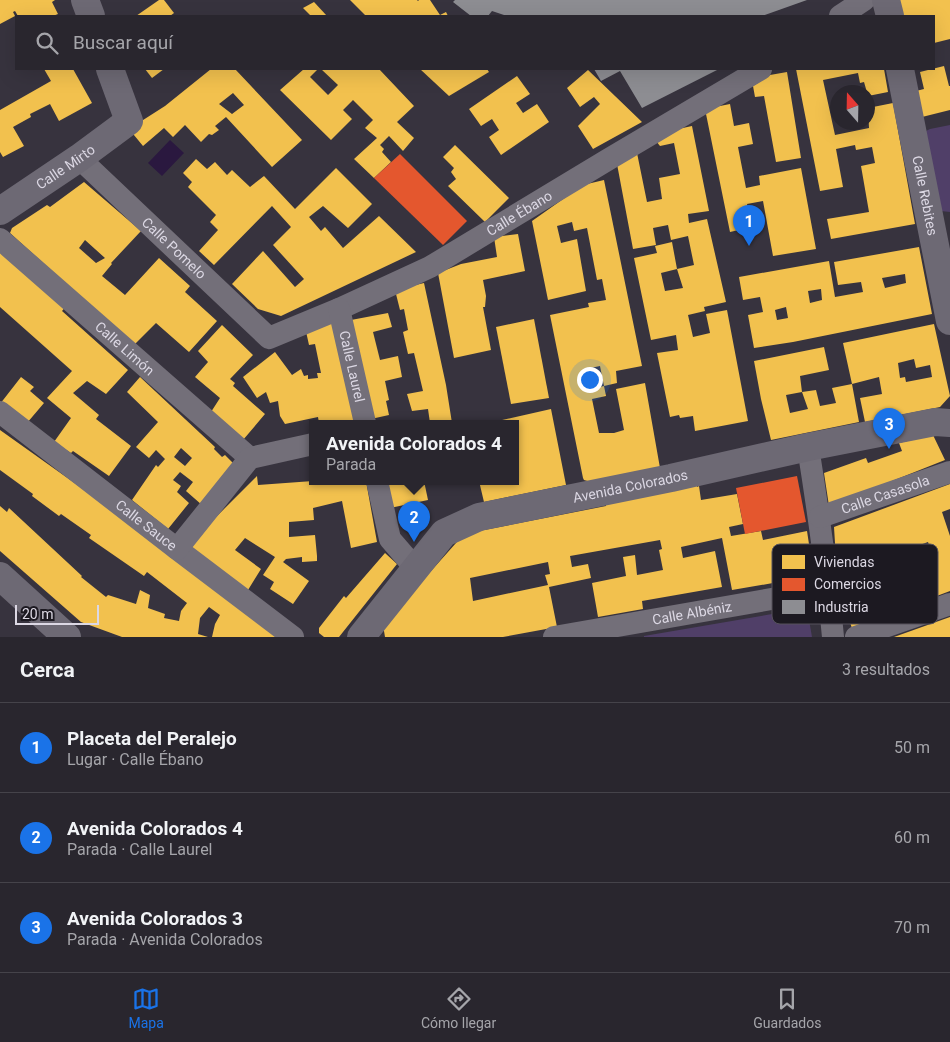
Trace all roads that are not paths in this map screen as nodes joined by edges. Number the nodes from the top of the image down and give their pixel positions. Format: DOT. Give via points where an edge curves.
graph roads {
  1 [pos="85,0"];
  2 [pos="864,0"];
  3 [pos="886,0"];
  4 [pos="91,15"];
  5 [pos="842,15"];
  6 [pos="890,15"];
  7 [pos="110,70"];
  8 [pos="759,70"];
  9 [pos="900,70"];
  10 [pos="79,158"];
  11 [pos="0,211"];
  12 [pos="0,239"];
  13 [pos="338,309"];
  14 [pos="950,321"];
  15 [pos="269,338"];
  16 [pos="0,412"];
  17 [pos="364,420"];
  18 [pos="950,423"];
  19 [pos="309,445"];
  20 [pos="808,447"];
  21 [pos="250,458"];
  22 [pos="950,472"];
  23 [pos="378,485"];
  24 [pos="820,517"];
  25 [pos="823,544"];
  26 [pos="177,549"];
  27 [pos="416,568"];
  28 [pos="0,576"];
  29 [pos="772,599"];
  30 [pos="950,604"];
  31 [pos="938,608"];
  32 [pos="832,624"];
  33 [pos="893,624"];
  34 [pos="67,637"];
  35 [pos="293,637"];
  36 [pos="361,637"];
  37 [pos="554,637"];
  38 [pos="833,637"];
  39 [pos="856,637"];
  1 -- 4 [label="street"];
  2 -- 5 [label="street"];
  3 -- 6 [label="street"];
  7 -- 10 [label="street, Calle Mirto" via="129,121"];
  8 -- 13 [label="street, Calle Ébano" via="430,267"];
  9 -- 14 [label="street, Calle Rebites"];
  10 -- 11 [label="street, Calle Mirto"];
  10 -- 15 [label="street, Calle Pomelo"];
  12 -- 21 [label="street, Calle Limón"];
  13 -- 15 [label="street, Calle Ébano"];
  13 -- 17 [label="street, Calle Laurel"];
  16 -- 26 [label="street, Calle Sauce"];
  18 -- 20 [label="street, Avenida Colorados" via="935,422"];
  19 -- 21 [label="street"];
  20 -- 24 [label="street"];
  20 -- 27 [label="street, Avenida Colorados" via="479,517 444,533"];
  21 -- 26 [label="street"];
  22 -- 24 [label="street, Calle Casasola"];
  23 -- 27 [label="street" via="390,539"];
  24 -- 25 [label="street"];
  26 -- 35 [label="street, Calle Sauce"];
  27 -- 36 [label="street, Avenida Colorados"];
  28 -- 34 [label="street"];
  29 -- 37 [label="street, Calle Albéniz"];
  30 -- 31 [label="street"];
  32 -- 38 [label="street"];
  33 -- 39 [label="street"];
}
